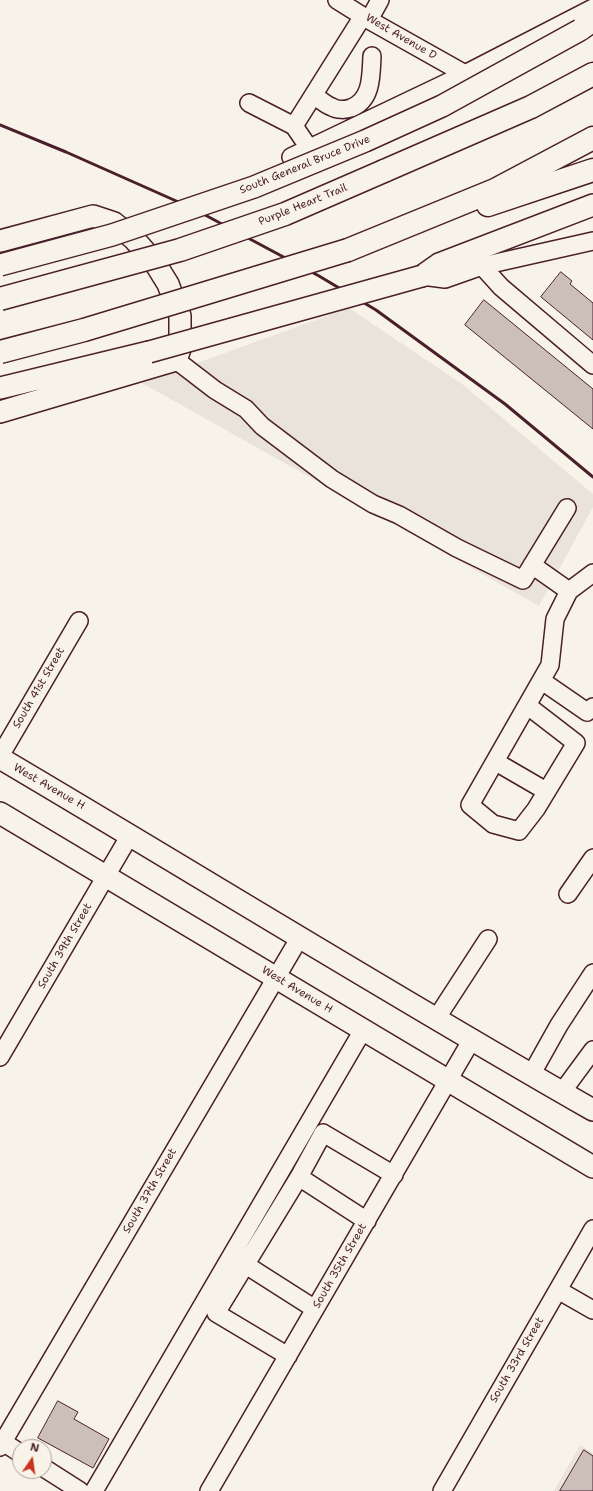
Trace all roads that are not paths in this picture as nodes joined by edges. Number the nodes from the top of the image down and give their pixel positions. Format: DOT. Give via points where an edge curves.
graph roads {
  1 [pos="336,0"];
  2 [pos="380,0"];
  3 [pos="593,8"];
  4 [pos="366,18"];
  5 [pos="587,25"];
  6 [pos="372,56"];
  7 [pos="593,60"];
  8 [pos="466,74"];
  9 [pos="593,74"];
  10 [pos="314,95"];
  11 [pos="249,103"];
  12 [pos="531,107"];
  13 [pos="294,126"];
  14 [pos="593,138"];
  15 [pos="309,148"];
  16 [pos="291,157"];
  17 [pos="593,170"];
  18 [pos="593,205"];
  19 [pos="0,241"];
  20 [pos="593,241"];
  21 [pos="348,250"];
  22 [pos="0,266"];
  23 [pos="482,266"];
  24 [pos="422,276"];
  25 [pos="0,299"];
  26 [pos="0,352"];
  27 [pos="176,360"];
  28 [pos="593,365"];
  29 [pos="0,388"];
  30 [pos="0,412"];
  31 [pos="567,508"];
  32 [pos="532,565"];
  33 [pos="593,573"];
  34 [pos="570,591"];
  35 [pos="79,621"];
  36 [pos="542,681"];
  37 [pos="528,706"];
  38 [pos="593,707"];
  39 [pos="0,757"];
  40 [pos="496,762"];
  41 [pos="546,791"];
  42 [pos="0,813"];
  43 [pos="130,835"];
  44 [pos="593,858"];
  45 [pos="106,876"];
  46 [pos="568,894"];
  47 [pos="300,937"];
  48 [pos="488,939"];
  49 [pos="593,973"];
  50 [pos="276,978"];
  51 [pos="436,1019"];
  52 [pos="363,1030"];
  53 [pos="471,1041"];
  54 [pos="593,1050"];
  55 [pos="0,1057"];
  56 [pos="531,1075"];
  57 [pos="449,1082"];
  58 [pos="562,1092"];
  59 [pos="593,1110"];
  60 [pos="308,1123"];
  61 [pos="323,1133"];
  62 [pos="593,1167"];
  63 [pos="394,1175"];
  64 [pos="299,1177"];
  65 [pos="367,1221"];
  66 [pos="593,1229"];
  67 [pos="246,1265"];
  68 [pos="558,1290"];
  69 [pos="315,1309"];
  70 [pos="593,1310"];
  71 [pos="288,1356"];
  72 [pos="1,1443"];
  73 [pos="12,1449"];
  74 [pos="52,1473"];
  75 [pos="80,1491"];
  76 [pos="94,1491"];
  77 [pos="209,1491"];
  78 [pos="442,1491"];
  1 -- 4 [label="street, West Avenue D"];
  2 -- 4 [label="street"];
  3 -- 8 [label="street, South General Bruce Drive"];
  4 -- 8 [label="street, West Avenue D"];
  4 -- 10 [label="street"];
  5 -- 22 [label="main road, South General Bruce Drive, bridge" via="442,106 254,187 112,235"];
  6 -- 10 [label="street" via="370,82 366,94 358,105 338,109"];
  7 -- 12 [label="highway"];
  8 -- 15 [label="street, South General Bruce Drive"];
  9 -- 12 [label="highway, Purple Heart Trail"];
  10 -- 13 [label="street"];
  11 -- 13 [label="street"];
  12 -- 25 [label="highway, Purple Heart Trail, bridge" via="285,214 180,250"];
  13 -- 15 [label="street"];
  14 -- 21 [label="highway" via="494,190"];
  15 -- 16 [label="street, South General Bruce Drive"];
  17 -- 21 [label="highway"];
  18 -- 24 [label="main road" via="439,264"];
  19 -- 27 [label="main road" via="93,216 114,223 134,239 155,263 168,284 180,316 180,349"];
  20 -- 23 [label="street"];
  21 -- 26 [label="highway, bridge" via="84,330"];
  23 -- 24 [label="street" via="445,279"];
  23 -- 28 [label="street" via="501,287"];
  24 -- 29 [label="main road, bridge" via="149,352"];
  27 -- 30 [label="main road"];
  27 -- 32 [label="street" via="214,390 246,409 262,426 306,460 373,504 400,515 457,548 523,580"];
  31 -- 32 [label="street"];
  32 -- 34 [label="street"];
  33 -- 34 [label="street"];
  34 -- 36 [label="street" via="555,619 550,666"];
  35 -- 39 [label="street, South 41st Street"];
  36 -- 37 [label="street"];
  36 -- 38 [label="street" via="587,712"];
  37 -- 40 [label="street"];
  37 -- 41 [label="street" via="576,743"];
  39 -- 43 [label="main road, West Avenue H"];
  40 -- 41 [label="street"];
  40 -- 41 [label="street" via="470,805 493,824 519,831"];
  42 -- 45 [label="main road, West Avenue H"];
  43 -- 45 [label="street, South 39th Street"];
  43 -- 47 [label="main road, West Avenue H"];
  44 -- 46 [label="street"];
  45 -- 50 [label="main road, West Avenue H"];
  45 -- 55 [label="street, South 39th Street"];
  47 -- 50 [label="street, South 37th Street"];
  47 -- 51 [label="main road, West Avenue H"];
  48 -- 51 [label="street"];
  49 -- 56 [label="street" via="559,1025"];
  50 -- 52 [label="main road, West Avenue H"];
  50 -- 72 [label="street, South 37th Street"];
  51 -- 53 [label="main road, West Avenue H"];
  52 -- 57 [label="main road, West Avenue H"];
  52 -- 60 [label="street"];
  53 -- 56 [label="main road, West Avenue H"];
  53 -- 57 [label="street, South 35th Street"];
  54 -- 58 [label="street"];
  56 -- 58 [label="main road, West Avenue H"];
  57 -- 62 [label="main road, West Avenue H"];
  57 -- 63 [label="street, South 35th Street"];
  58 -- 59 [label="main road, West Avenue H"];
  60 -- 61 [label="street"];
  60 -- 76 [label="street"];
  61 -- 63 [label="street"];
  61 -- 64 [label="street"];
  63 -- 65 [label="street, South 35th Street"];
  64 -- 65 [label="street"];
  64 -- 67 [label="street"];
  65 -- 69 [label="street, South 35th Street"];
  66 -- 68 [label="street, South 33rd Street"];
  67 -- 69 [label="street"];
  67 -- 71 [label="street" via="216,1313"];
  68 -- 70 [label="street"];
  68 -- 78 [label="street, South 33rd Street"];
  69 -- 71 [label="street, South 35th Street"];
  71 -- 77 [label="street, South 35th Street"];
  72 -- 73 [label="street"];
  74 -- 75 [label="street"];
}
